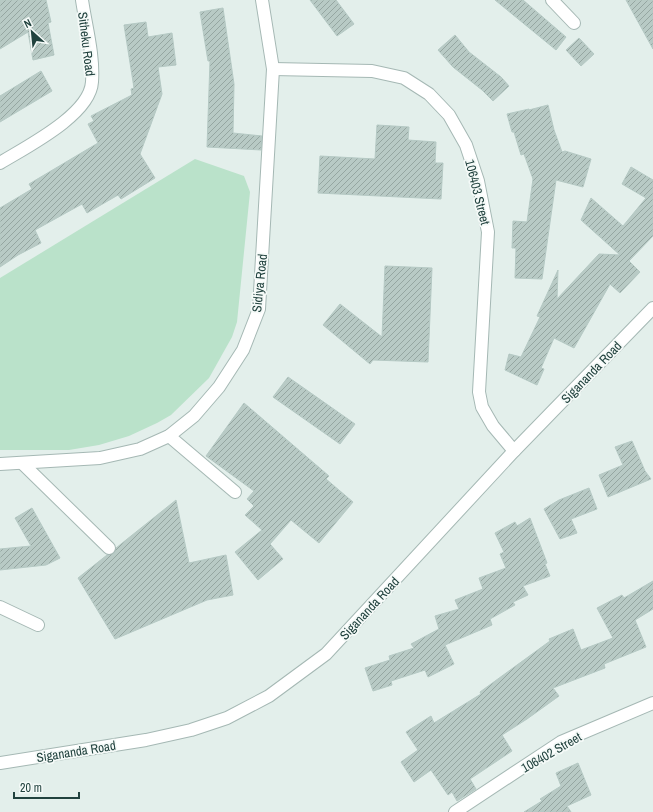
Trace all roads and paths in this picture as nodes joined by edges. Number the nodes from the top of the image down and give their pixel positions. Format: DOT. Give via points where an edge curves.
graph roads {
  1 [pos="82,0"];
  2 [pos="262,0"];
  3 [pos="552,0"];
  4 [pos="574,23"];
  5 [pos="273,69"];
  6 [pos="0,163"];
  7 [pos="653,308"];
  8 [pos="169,436"];
  9 [pos="514,451"];
  10 [pos="22,463"];
  11 [pos="0,464"];
  12 [pos="235,492"];
  13 [pos="109,548"];
  14 [pos="0,607"];
  15 [pos="38,624"];
  16 [pos="653,703"];
  17 [pos="0,763"];
  18 [pos="455,812"];
  1 -- 6 [label="street, Sitheku Road" via="92,60 92,84 87,99 74,114 52,131"];
  2 -- 5 [label="street, Sidiya Road"];
  3 -- 4 [label="street"];
  5 -- 8 [label="street, Sidiya Road" via="259,309 243,350 219,387 194,416"];
  5 -- 9 [label="street, 106403 Street" via="372,71 404,78 429,94 449,115 466,145 478,182 488,232 479,392 482,407 493,426"];
  7 -- 9 [label="street, Sigananda Road"];
  8 -- 10 [label="street, Sidiya Road" via="140,448 100,458"];
  8 -- 12 [label="street"];
  9 -- 17 [label="street, Sigananda Road" via="326,654 269,696 227,718 191,730 146,740"];
  10 -- 11 [label="street, Sidiya Road"];
  10 -- 13 [label="street"];
  14 -- 15 [label="street"];
  16 -- 18 [label="street, 106402 Street" via="561,742"];
}
